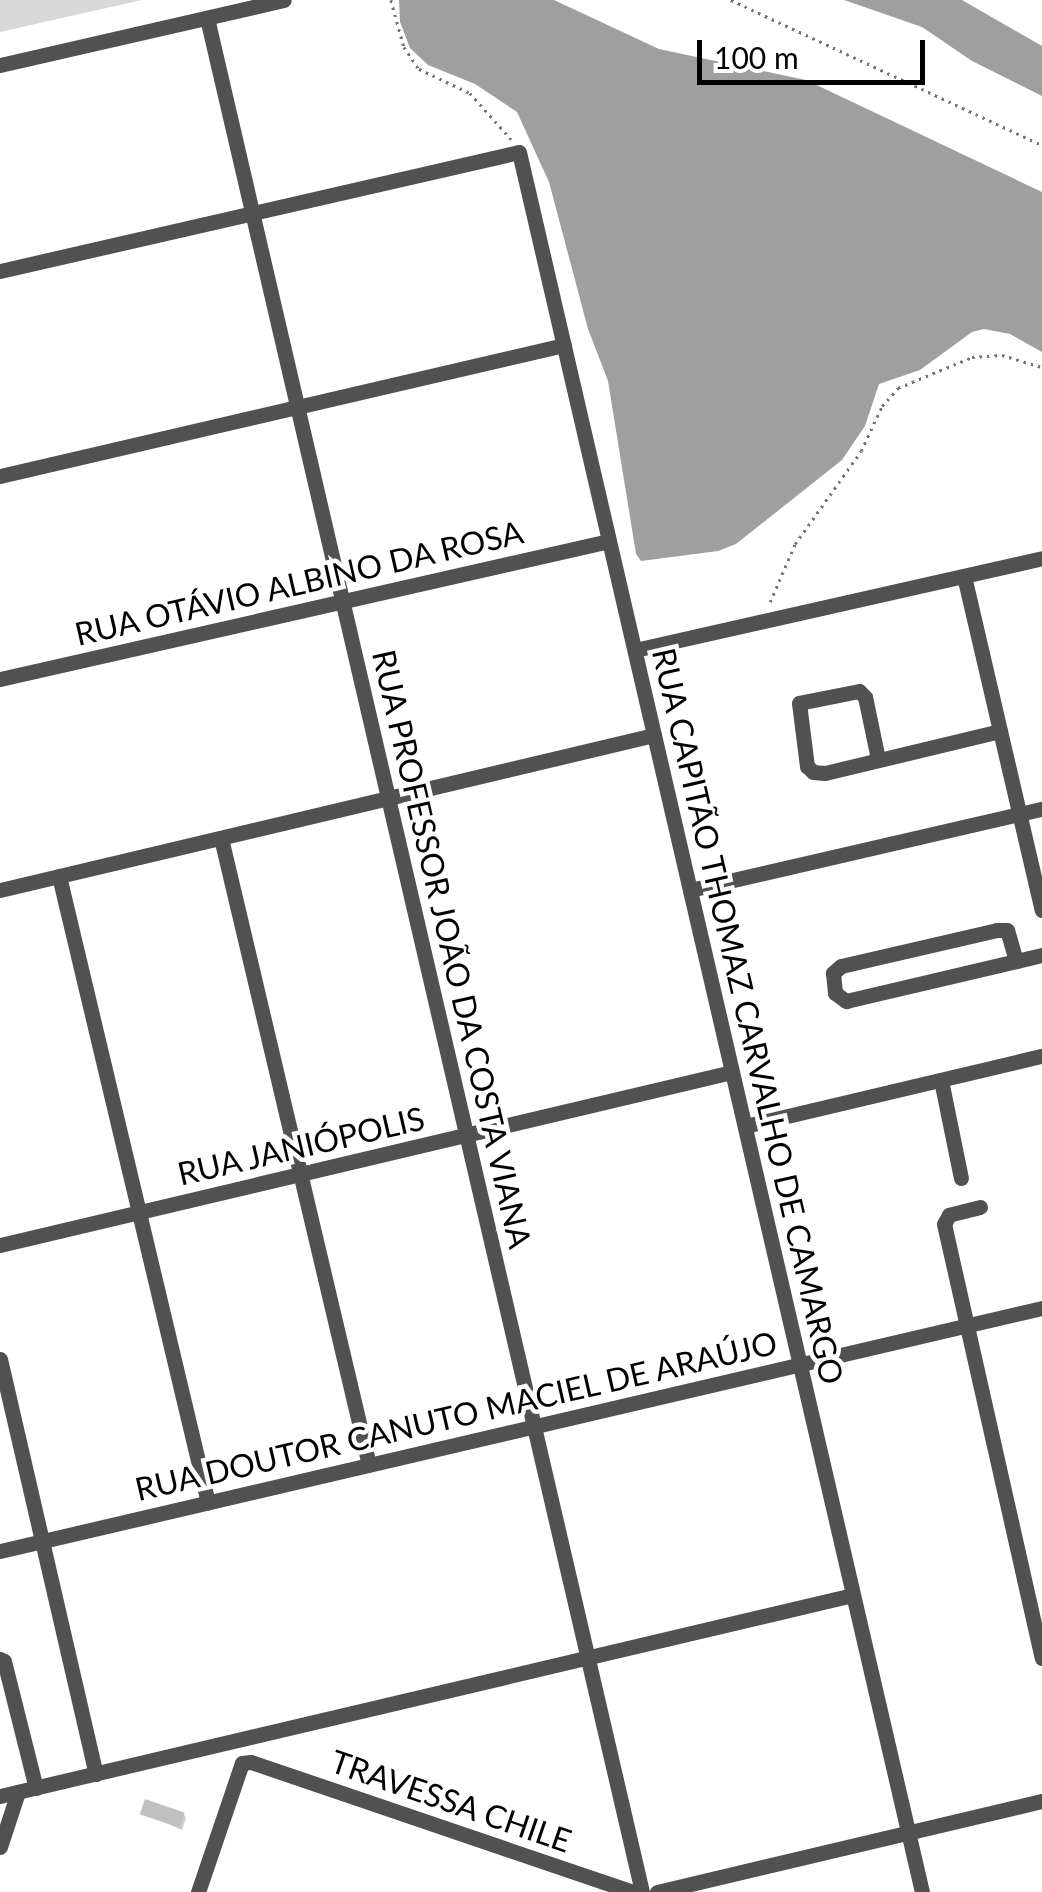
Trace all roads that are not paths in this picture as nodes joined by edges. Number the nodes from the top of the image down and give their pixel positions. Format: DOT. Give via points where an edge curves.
graph roads {
  1 [pos="284,0"];
  2 [pos="207,18"];
  3 [pos="0,66"];
  4 [pos="253,213"];
  5 [pos="0,271"];
  6 [pos="564,345"];
  7 [pos="298,407"];
  8 [pos="0,476"];
  9 [pos="609,540"];
  10 [pos="1042,558"];
  11 [pos="964,576"];
  12 [pos="343,601"];
  13 [pos="635,650"];
  14 [pos="0,680"];
  15 [pos="1000,731"];
  16 [pos="654,735"];
  17 [pos="878,760"];
  18 [pos="388,798"];
  19 [pos="1042,809"];
  20 [pos="1020,814"];
  21 [pos="220,838"];
  22 [pos="59,876"];
  23 [pos="0,890"];
  24 [pos="690,890"];
  25 [pos="1042,910"];
  26 [pos="1042,955"];
  27 [pos="1016,960"];
  28 [pos="1042,1056"];
  29 [pos="732,1072"];
  30 [pos="941,1080"];
  31 [pos="745,1126"];
  32 [pos="467,1135"];
  33 [pos="300,1174"];
  34 [pos="960,1178"];
  35 [pos="980,1207"];
  36 [pos="139,1212"];
  37 [pos="0,1245"];
  38 [pos="1042,1308"];
  39 [pos="964,1326"];
  40 [pos="0,1359"];
  41 [pos="800,1364"];
  42 [pos="534,1426"];
  43 [pos="369,1465"];
  44 [pos="208,1503"];
  45 [pos="42,1541"];
  46 [pos="0,1551"];
  47 [pos="853,1595"];
  48 [pos="588,1658"];
  49 [pos="1042,1658"];
  50 [pos="0,1659"];
  51 [pos="244,1749"];
  52 [pos="96,1774"];
  53 [pos="36,1788"];
  54 [pos="18,1792"];
  55 [pos="0,1796"];
  56 [pos="1042,1801"];
  57 [pos="908,1832"];
  58 [pos="0,1847"];
  59 [pos="198,1892"];
  60 [pos="633,1892"];
  61 [pos="642,1892"];
  62 [pos="657,1892"];
  63 [pos="922,1892"];
  1 -- 2 [label="street"];
  2 -- 3 [label="street"];
  2 -- 4 [label="street, RUA PROFESSOR JOÃO DA COSTA VIANA"];
  4 -- 5 [label="street"];
  4 -- 6 [label="street, RUA CAPITÃO THOMAZ CARVALHO DE CAMARGO" via="519,152"];
  4 -- 7 [label="street, RUA PROFESSOR JOÃO DA COSTA VIANA"];
  6 -- 7 [label="street"];
  6 -- 9 [label="street, RUA CAPITÃO THOMAZ CARVALHO DE CAMARGO"];
  7 -- 8 [label="street"];
  7 -- 12 [label="street, RUA PROFESSOR JOÃO DA COSTA VIANA"];
  9 -- 12 [label="street, RUA OTÁVIO ALBINO DA ROSA"];
  9 -- 13 [label="street, RUA CAPITÃO THOMAZ CARVALHO DE CAMARGO"];
  10 -- 11 [label="street"];
  11 -- 13 [label="street"];
  11 -- 15 [label="street"];
  12 -- 14 [label="street, RUA OTÁVIO ALBINO DA ROSA"];
  12 -- 18 [label="street, RUA PROFESSOR JOÃO DA COSTA VIANA"];
  13 -- 16 [label="street, RUA CAPITÃO THOMAZ CARVALHO DE CAMARGO"];
  15 -- 17 [label="street"];
  15 -- 20 [label="street"];
  16 -- 18 [label="street"];
  16 -- 24 [label="street, RUA CAPITÃO THOMAZ CARVALHO DE CAMARGO"];
  17 -- 17 [label="street" via="814,772 807,766 799,703 858,691 865,697"];
  18 -- 21 [label="street"];
  18 -- 32 [label="street, RUA PROFESSOR JOÃO DA COSTA VIANA"];
  19 -- 20 [label="street"];
  20 -- 24 [label="street"];
  20 -- 25 [label="street"];
  21 -- 22 [label="street"];
  21 -- 33 [label="street"];
  22 -- 23 [label="street"];
  22 -- 36 [label="street"];
  24 -- 29 [label="street, RUA CAPITÃO THOMAZ CARVALHO DE CAMARGO"];
  26 -- 27 [label="street"];
  27 -- 27 [label="street" via="1008,930 997,930 841,966 833,973 835,993 846,1001"];
  28 -- 30 [label="street"];
  29 -- 31 [label="street, RUA CAPITÃO THOMAZ CARVALHO DE CAMARGO"];
  29 -- 32 [label="street, RUA JANIÓPOLIS"];
  30 -- 31 [label="street"];
  30 -- 34 [label="street"];
  31 -- 41 [label="street, RUA CAPITÃO THOMAZ CARVALHO DE CAMARGO"];
  32 -- 33 [label="street, RUA JANIÓPOLIS"];
  32 -- 42 [label="street, RUA PROFESSOR JOÃO DA COSTA VIANA"];
  33 -- 36 [label="street, RUA JANIÓPOLIS"];
  33 -- 43 [label="street"];
  35 -- 39 [label="street" via="949,1215 944,1224"];
  36 -- 37 [label="street, RUA JANIÓPOLIS"];
  36 -- 44 [label="street"];
  38 -- 39 [label="street, RUA DOUTOR CANUTO MACIEL DE ARAÚJO"];
  39 -- 41 [label="street, RUA DOUTOR CANUTO MACIEL DE ARAÚJO"];
  39 -- 49 [label="street"];
  40 -- 45 [label="street"];
  41 -- 42 [label="street, RUA DOUTOR CANUTO MACIEL DE ARAÚJO"];
  41 -- 47 [label="street, RUA CAPITÃO THOMAZ CARVALHO DE CAMARGO"];
  42 -- 43 [label="street, RUA DOUTOR CANUTO MACIEL DE ARAÚJO"];
  42 -- 48 [label="street, RUA PROFESSOR JOÃO DA COSTA VIANA"];
  43 -- 44 [label="street, RUA DOUTOR CANUTO MACIEL DE ARAÚJO"];
  44 -- 45 [label="street, RUA DOUTOR CANUTO MACIEL DE ARAÚJO"];
  45 -- 46 [label="street, RUA DOUTOR CANUTO MACIEL DE ARAÚJO"];
  45 -- 52 [label="street"];
  47 -- 48 [label="street"];
  47 -- 57 [label="street, RUA CAPITÃO THOMAZ CARVALHO DE CAMARGO"];
  48 -- 51 [label="street" via="272,1732"];
  48 -- 61 [label="street, RUA PROFESSOR JOÃO DA COSTA VIANA"];
  50 -- 53 [label="street"];
  51 -- 52 [label="street" via="207,1748"];
  51 -- 59 [label="street"];
  51 -- 60 [label="street, TRAVESSA CHILE"];
  52 -- 53 [label="street"];
  53 -- 54 [label="street"];
  54 -- 55 [label="street"];
  54 -- 58 [label="street"];
  56 -- 57 [label="street"];
  57 -- 62 [label="street"];
  57 -- 63 [label="street, RUA CAPITÃO THOMAZ CARVALHO DE CAMARGO"];
}
